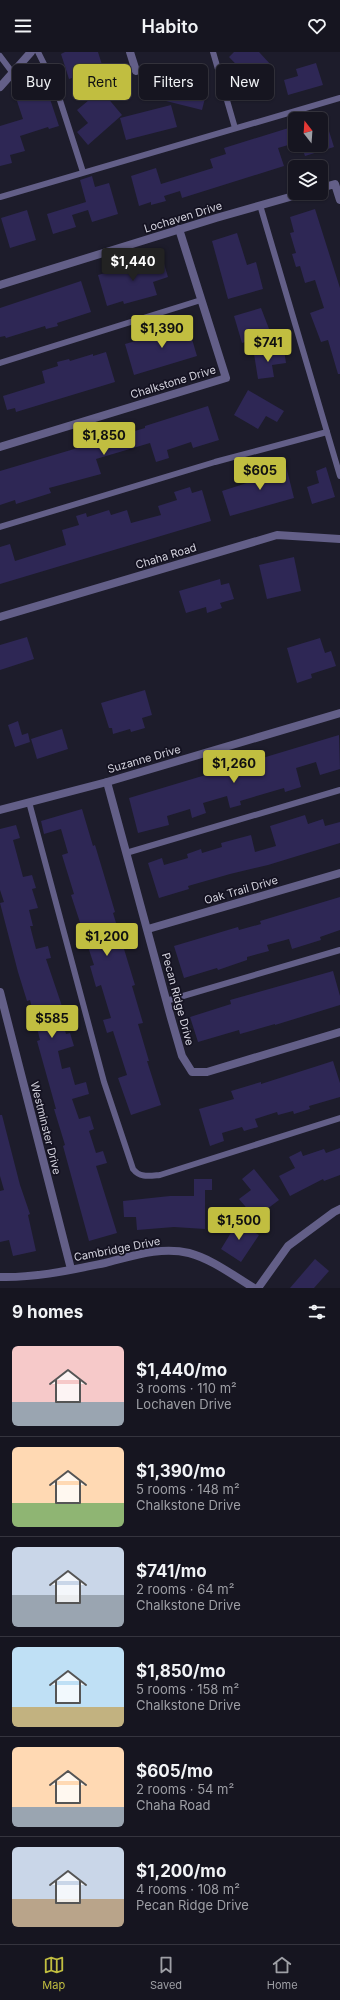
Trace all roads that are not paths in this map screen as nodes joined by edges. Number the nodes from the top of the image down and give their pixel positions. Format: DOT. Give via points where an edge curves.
graph roads {
  1 [pos="31,52"];
  2 [pos="38,52"];
  3 [pos="130,52"];
  4 [pos="213,52"];
  5 [pos="0,56"];
  6 [pos="20,64"];
  7 [pos="136,71"];
  8 [pos="12,72"];
  9 [pos="0,86"];
  10 [pos="340,98"];
  11 [pos="235,128"];
  12 [pos="83,172"];
  13 [pos="328,186"];
  14 [pos="0,197"];
  15 [pos="288,197"];
  16 [pos="340,200"];
  17 [pos="260,205"];
  18 [pos="179,229"];
  19 [pos="0,285"];
  20 [pos="202,300"];
  21 [pos="0,363"];
  22 [pos="327,432"];
  23 [pos="0,447"];
  24 [pos="340,476"];
  25 [pos="0,527"];
  26 [pos="340,539"];
  27 [pos="0,617"];
  28 [pos="340,712"];
  29 [pos="107,782"];
  30 [pos="340,790"];
  31 [pos="29,802"];
  32 [pos="0,810"];
  33 [pos="126,852"];
  34 [pos="340,872"];
  35 [pos="148,929"];
  36 [pos="340,950"];
  37 [pos="0,992"];
  38 [pos="166,1002"];
  39 [pos="340,1032"];
  40 [pos="340,1118"];
  41 [pos="340,1209"];
  42 [pos="71,1269"];
  43 [pos="0,1277"];
  44 [pos="254,1288"];
  45 [pos="258,1288"];
  1 -- 6 [label="street"];
  2 -- 12 [label="lane" via="56,88"];
  3 -- 7 [label="street"];
  4 -- 11 [label="lane"];
  5 -- 8 [label="lane"];
  8 -- 9 [label="street"];
  10 -- 11 [label="lane"];
  11 -- 12 [label="lane"];
  12 -- 14 [label="lane"];
  13 -- 16 [label="street" via="335,184"];
  15 -- 17 [label="street, Lochaven Drive"];
  17 -- 18 [label="street, Lochaven Drive"];
  17 -- 22 [label="lane"];
  18 -- 19 [label="street, Lochaven Drive"];
  18 -- 20 [label="street, Chalkstone Drive"];
  20 -- 21 [label="lane"];
  20 -- 23 [label="street, Chalkstone Drive" via="226,378"];
  22 -- 24 [label="lane"];
  22 -- 25 [label="lane" via="215,462"];
  26 -- 27 [label="street, Chaha Road" via="277,535"];
  28 -- 29 [label="street, Suzanne Drive"];
  29 -- 31 [label="street, Suzanne Drive"];
  29 -- 33 [label="street, Pecan Ridge Drive"];
  30 -- 33 [label="lane"];
  31 -- 32 [label="street, Suzanne Drive"];
  31 -- 40 [label="lane" via="104,1082 136,1174 160,1175"];
  33 -- 35 [label="street, Pecan Ridge Drive"];
  34 -- 35 [label="street, Oak Trail Drive"];
  35 -- 38 [label="street, Pecan Ridge Drive"];
  36 -- 38 [label="lane"];
  37 -- 42 [label="street, Westminster Drive"];
  38 -- 39 [label="street, Pecan Ridge Drive" via="182,1056 192,1072 207,1072"];
  41 -- 45 [label="street" via="288,1246"];
  42 -- 43 [label="street, Cambridge Drive" via="38,1276"];
  42 -- 44 [label="street, Cambridge Drive" via="171,1250 190,1253 208,1261"];
}
